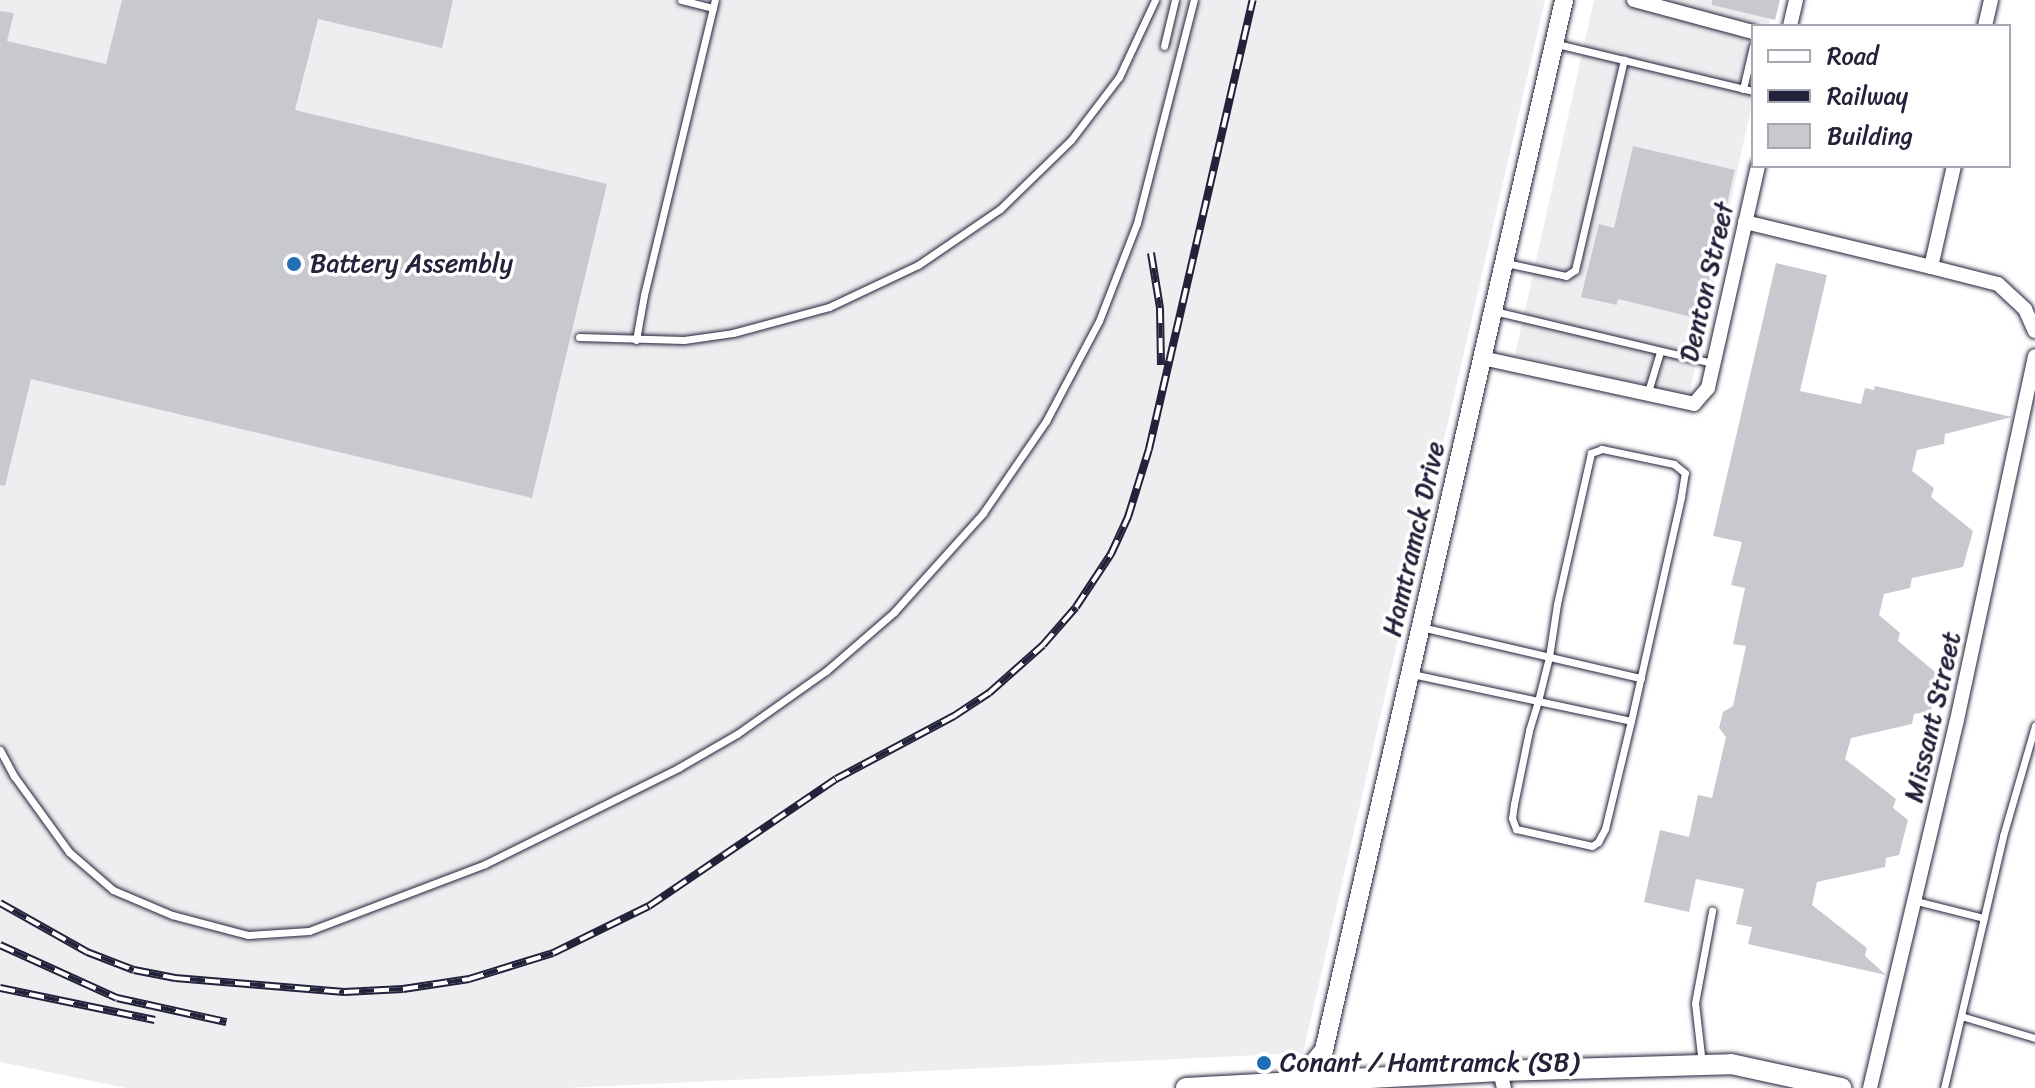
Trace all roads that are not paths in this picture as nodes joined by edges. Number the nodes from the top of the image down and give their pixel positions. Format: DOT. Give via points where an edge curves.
graph roads {
  1 [pos="681,0"];
  2 [pos="1155,0"];
  3 [pos="1175,0"];
  4 [pos="1194,0"];
  5 [pos="1564,0"];
  6 [pos="1634,0"];
  7 [pos="1796,0"];
  8 [pos="1991,0"];
  9 [pos="714,4"];
  10 [pos="1790,24"];
  11 [pos="1985,24"];
  12 [pos="1751,31"];
  13 [pos="1554,43"];
  14 [pos="1164,46"];
  15 [pos="1751,55"];
  16 [pos="1624,60"];
  17 [pos="1743,89"];
  18 [pos="1751,91"];
  19 [pos="1758,168"];
  20 [pos="1954,168"];
  21 [pos="1745,222"];
  22 [pos="1504,263"];
  23 [pos="1931,267"];
  24 [pos="1493,311"];
  25 [pos="2035,331"];
  26 [pos="579,337"];
  27 [pos="636,340"];
  28 [pos="1660,352"];
  29 [pos="2035,356"];
  30 [pos="1482,358"];
  31 [pos="1713,363"];
  32 [pos="1647,395"];
  33 [pos="1421,627"];
  34 [pos="1549,657"];
  35 [pos="1410,674"];
  36 [pos="1641,678"];
  37 [pos="1538,701"];
  38 [pos="1631,721"];
  39 [pos="2035,726"];
  40 [pos="0,750"];
  41 [pos="1916,901"];
  42 [pos="1712,911"];
  43 [pos="1984,918"];
  44 [pos="1961,1016"];
  45 [pos="2035,1038"];
  46 [pos="1702,1066"];
  47 [pos="1502,1080"];
  48 [pos="1296,1085"];
  49 [pos="1186,1088"];
  50 [pos="1837,1088"];
  51 [pos="1870,1088"];
  52 [pos="1944,1088"];
  1 -- 9 [label="lane"];
  2 -- 27 [label="lane" via="1119,77 1071,140 1000,209 960,239 874,288 781,322 684,340"];
  3 -- 14 [label="lane"];
  4 -- 40 [label="lane" via="1137,223 1099,321 1046,421 983,513 894,612 826,671 737,734 485,864 309,931 248,935 172,915 113,890 69,852"];
  5 -- 13 [label="street, Hamtramck Drive"];
  6 -- 12 [label="street"];
  7 -- 10 [label="street"];
  8 -- 11 [label="street"];
  9 -- 27 [label="lane"];
  13 -- 16 [label="lane"];
  13 -- 22 [label="street, Hamtramck Drive"];
  15 -- 17 [label="lane"];
  16 -- 17 [label="lane"];
  16 -- 22 [label="lane" via="1575,270 1566,276"];
  17 -- 18 [label="lane"];
  19 -- 21 [label="street, Denton Street"];
  20 -- 23 [label="street"];
  21 -- 23 [label="street"];
  21 -- 31 [label="street, Denton Street"];
  22 -- 24 [label="street, Hamtramck Drive"];
  23 -- 25 [label="street" via="1998,284 2025,309"];
  24 -- 28 [label="lane"];
  24 -- 30 [label="street, Hamtramck Drive"];
  26 -- 27 [label="lane"];
  28 -- 31 [label="lane"];
  28 -- 32 [label="lane"];
  29 -- 41 [label="street, Missant Street"];
  30 -- 32 [label="street"];
  30 -- 33 [label="street, Hamtramck Drive"];
  31 -- 32 [label="street, Denton Street" via="1708,388 1694,404"];
  33 -- 34 [label="lane"];
  33 -- 35 [label="street, Hamtramck Drive"];
  34 -- 36 [label="lane"];
  34 -- 36 [label="lane" via="1591,453 1602,449 1674,464 1685,473"];
  34 -- 37 [label="lane"];
  35 -- 37 [label="lane"];
  35 -- 48 [label="street, Hamtramck Drive" via="1324,1050"];
  36 -- 38 [label="lane"];
  37 -- 38 [label="lane"];
  37 -- 38 [label="lane" via="1512,818 1516,829 1525,832 1592,846 1598,842"];
  39 -- 43 [label="lane"];
  41 -- 43 [label="lane"];
  41 -- 51 [label="street, Missant Street"];
  42 -- 46 [label="lane" via="1695,1003"];
  43 -- 44 [label="lane"];
  44 -- 45 [label="lane"];
  44 -- 52 [label="lane"];
  46 -- 47 [label="main road"];
  46 -- 50 [label="main road" via="1731,1064"];
  47 -- 48 [label="main road"];
  48 -- 49 [label="main road"];
}
